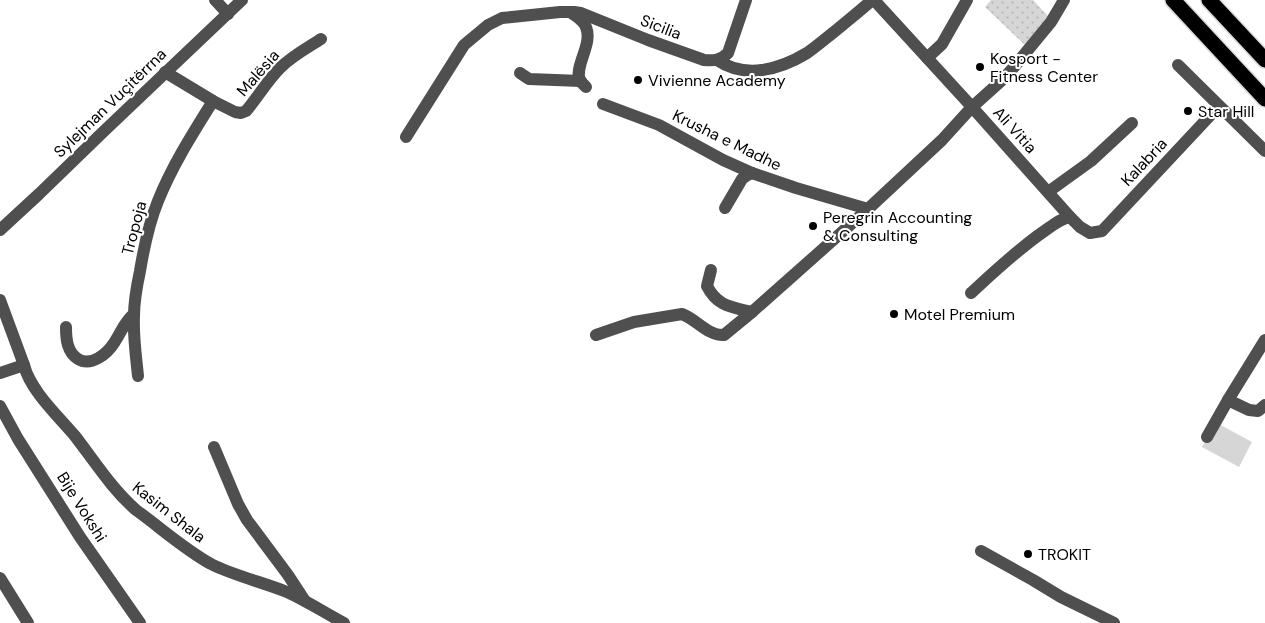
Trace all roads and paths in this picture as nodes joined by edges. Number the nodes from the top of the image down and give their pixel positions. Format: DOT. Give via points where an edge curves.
graph roads {
  1 [pos="215,0"];
  2 [pos="242,0"];
  3 [pos="746,0"];
  4 [pos="873,0"];
  5 [pos="966,0"];
  6 [pos="1064,0"];
  7 [pos="1173,0"];
  8 [pos="1209,0"];
  9 [pos="570,12"];
  10 [pos="228,14"];
  11 [pos="321,39"];
  12 [pos="927,58"];
  13 [pos="717,60"];
  14 [pos="1265,60"];
  15 [pos="1178,65"];
  16 [pos="165,72"];
  17 [pos="520,73"];
  18 [pos="1265,98"];
  19 [pos="213,101"];
  20 [pos="603,104"];
  21 [pos="1219,106"];
  22 [pos="972,108"];
  23 [pos="1132,123"];
  24 [pos="406,137"];
  25 [pos="1265,151"];
  26 [pos="752,173"];
  27 [pos="1048,192"];
  28 [pos="725,208"];
  29 [pos="868,209"];
  30 [pos="1070,217"];
  31 [pos="0,230"];
  32 [pos="1090,233"];
  33 [pos="711,270"];
  34 [pos="971,293"];
  35 [pos="0,300"];
  36 [pos="752,312"];
  37 [pos="134,314"];
  38 [pos="66,327"];
  39 [pos="596,335"];
  40 [pos="1265,340"];
  41 [pos="24,365"];
  42 [pos="0,373"];
  43 [pos="138,376"];
  44 [pos="1228,400"];
  45 [pos="1265,405"];
  46 [pos="0,406"];
  47 [pos="1207,437"];
  48 [pos="214,448"];
  49 [pos="980,551"];
  50 [pos="0,578"];
  51 [pos="305,601"];
  52 [pos="326,618"];
  53 [pos="28,623"];
  54 [pos="140,623"];
  55 [pos="344,623"];
  56 [pos="1114,623"];
  1 -- 10 [label="street"];
  2 -- 10 [label="street, Sylejman Vuçitërrna"];
  3 -- 13 [label="street" via="728,53"];
  4 -- 12 [label="street, Ali Vitia"];
  4 -- 13 [label="street, Sicilia" via="788,64 744,71 725,66"];
  5 -- 12 [label="street" via="942,44"];
  6 -- 22 [label="street" via="1051,22 1014,67"];
  7 -- 18 [label="highway"];
  8 -- 14 [label="highway"];
  9 -- 13 [label="street, Sicilia" via="581,13 704,60"];
  9 -- 17 [label="street" via="585,25 587,32 588,40 578,74 583,84 529,79"];
  9 -- 24 [label="street, Sicilia" via="502,18 488,26 464,45"];
  10 -- 16 [label="street, Sylejman Vuçitërrna"];
  11 -- 19 [label="street, Malësia" via="281,67 246,111 235,112"];
  12 -- 22 [label="street, Ali Vitia"];
  15 -- 21 [label="street"];
  16 -- 19 [label="street, Malësia"];
  16 -- 31 [label="street, Sylejman Vuçitërrna"];
  19 -- 37 [label="street, Tropoja" via="158,202 142,257"];
  20 -- 26 [label="street, Krusha e Madhe" via="659,125"];
  21 -- 25 [label="street"];
  21 -- 32 [label="street, Kalabria" via="1102,231"];
  22 -- 27 [label="street, Ali Vitia"];
  22 -- 29 [label="street"];
  23 -- 27 [label="street" via="1091,161"];
  26 -- 28 [label="street" via="742,179"];
  26 -- 29 [label="street, Krusha e Madhe"];
  27 -- 30 [label="street, Ali Vitia"];
  29 -- 36 [label="street"];
  30 -- 32 [label="street, Ali Vitia"];
  30 -- 34 [label="street" via="1033,239"];
  33 -- 36 [label="street" via="707,286 711,295 718,302"];
  35 -- 41 [label="street, Kasim Shala"];
  36 -- 39 [label="street" via="724,335 710,332 682,314 634,322"];
  37 -- 38 [label="street" via="107,351 89,362 76,358 70,352"];
  37 -- 43 [label="street, Tropoja"];
  40 -- 44 [label="street"];
  41 -- 42 [label="street"];
  41 -- 51 [label="street, Kasim Shala" via="33,386 112,486 136,510 214,565"];
  44 -- 45 [label="street" via="1249,410 1258,411"];
  44 -- 47 [label="street"];
  46 -- 54 [label="street, Bije Vokshi" via="80,537"];
  48 -- 51 [label="street" via="238,504"];
  49 -- 56 [label="street"];
  50 -- 53 [label="street"];
  51 -- 52 [label="street, Kasim Shala"];
  52 -- 55 [label="street, Kasim Shala"];
}
